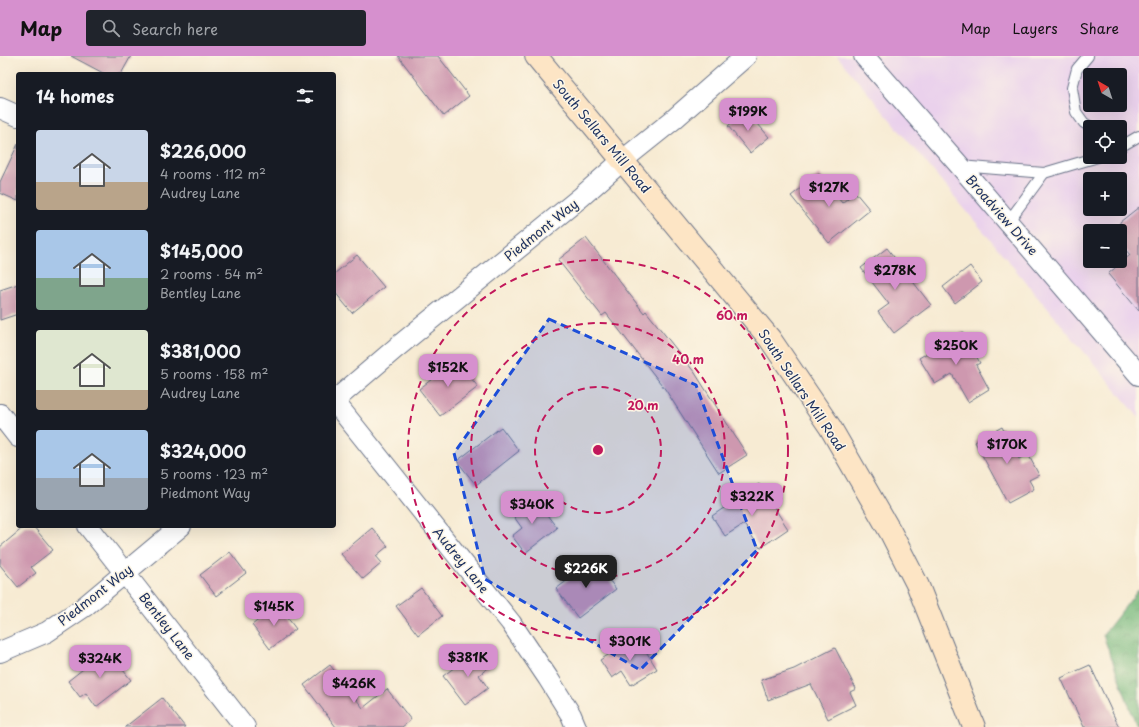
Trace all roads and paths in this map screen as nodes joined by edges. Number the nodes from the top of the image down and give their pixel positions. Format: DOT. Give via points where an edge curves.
graph roads {
  1 [pos="536,56"];
  2 [pos="746,56"];
  3 [pos="864,56"];
  4 [pos="1088,56"];
  5 [pos="0,108"];
  6 [pos="16,115"];
  7 [pos="1083,122"];
  8 [pos="1136,138"];
  9 [pos="1127,143"];
  10 [pos="623,160"];
  11 [pos="1083,161"];
  12 [pos="960,166"];
  13 [pos="1044,173"];
  14 [pos="1008,222"];
  15 [pos="1139,375"];
  16 [pos="336,399"];
  17 [pos="336,404"];
  18 [pos="0,414"];
  19 [pos="16,434"];
  20 [pos="90,528"];
  21 [pos="179,528"];
  22 [pos="125,572"];
  23 [pos="0,652"];
  24 [pos="245,727"];
  25 [pos="576,727"];
  26 [pos="974,727"];
  1 -- 10 [label="main road, South Sellars Mill Road"];
  2 -- 10 [label="street, Piedmont Way"];
  3 -- 12 [label="street, Broadview Drive"];
  4 -- 7 [label="lane" via="1077,69 1072,88 1076,112"];
  5 -- 6 [label="street"];
  8 -- 9 [label="lane"];
  10 -- 16 [label="street, Piedmont Way"];
  10 -- 26 [label="main road, South Sellars Mill Road" via="770,339 830,427 891,533 918,586"];
  11 -- 13 [label="lane"];
  12 -- 13 [label="lane"];
  12 -- 14 [label="street, Broadview Drive"];
  13 -- 14 [label="lane"];
  14 -- 15 [label="street, Broadview Drive"];
  17 -- 25 [label="street, Audrey Lane" via="511,623 548,678"];
  18 -- 19 [label="street"];
  20 -- 22 [label="street, Bentley Lane"];
  21 -- 22 [label="street, Piedmont Way"];
  22 -- 23 [label="street, Piedmont Way" via="47,632"];
  22 -- 24 [label="street, Bentley Lane"];
}
